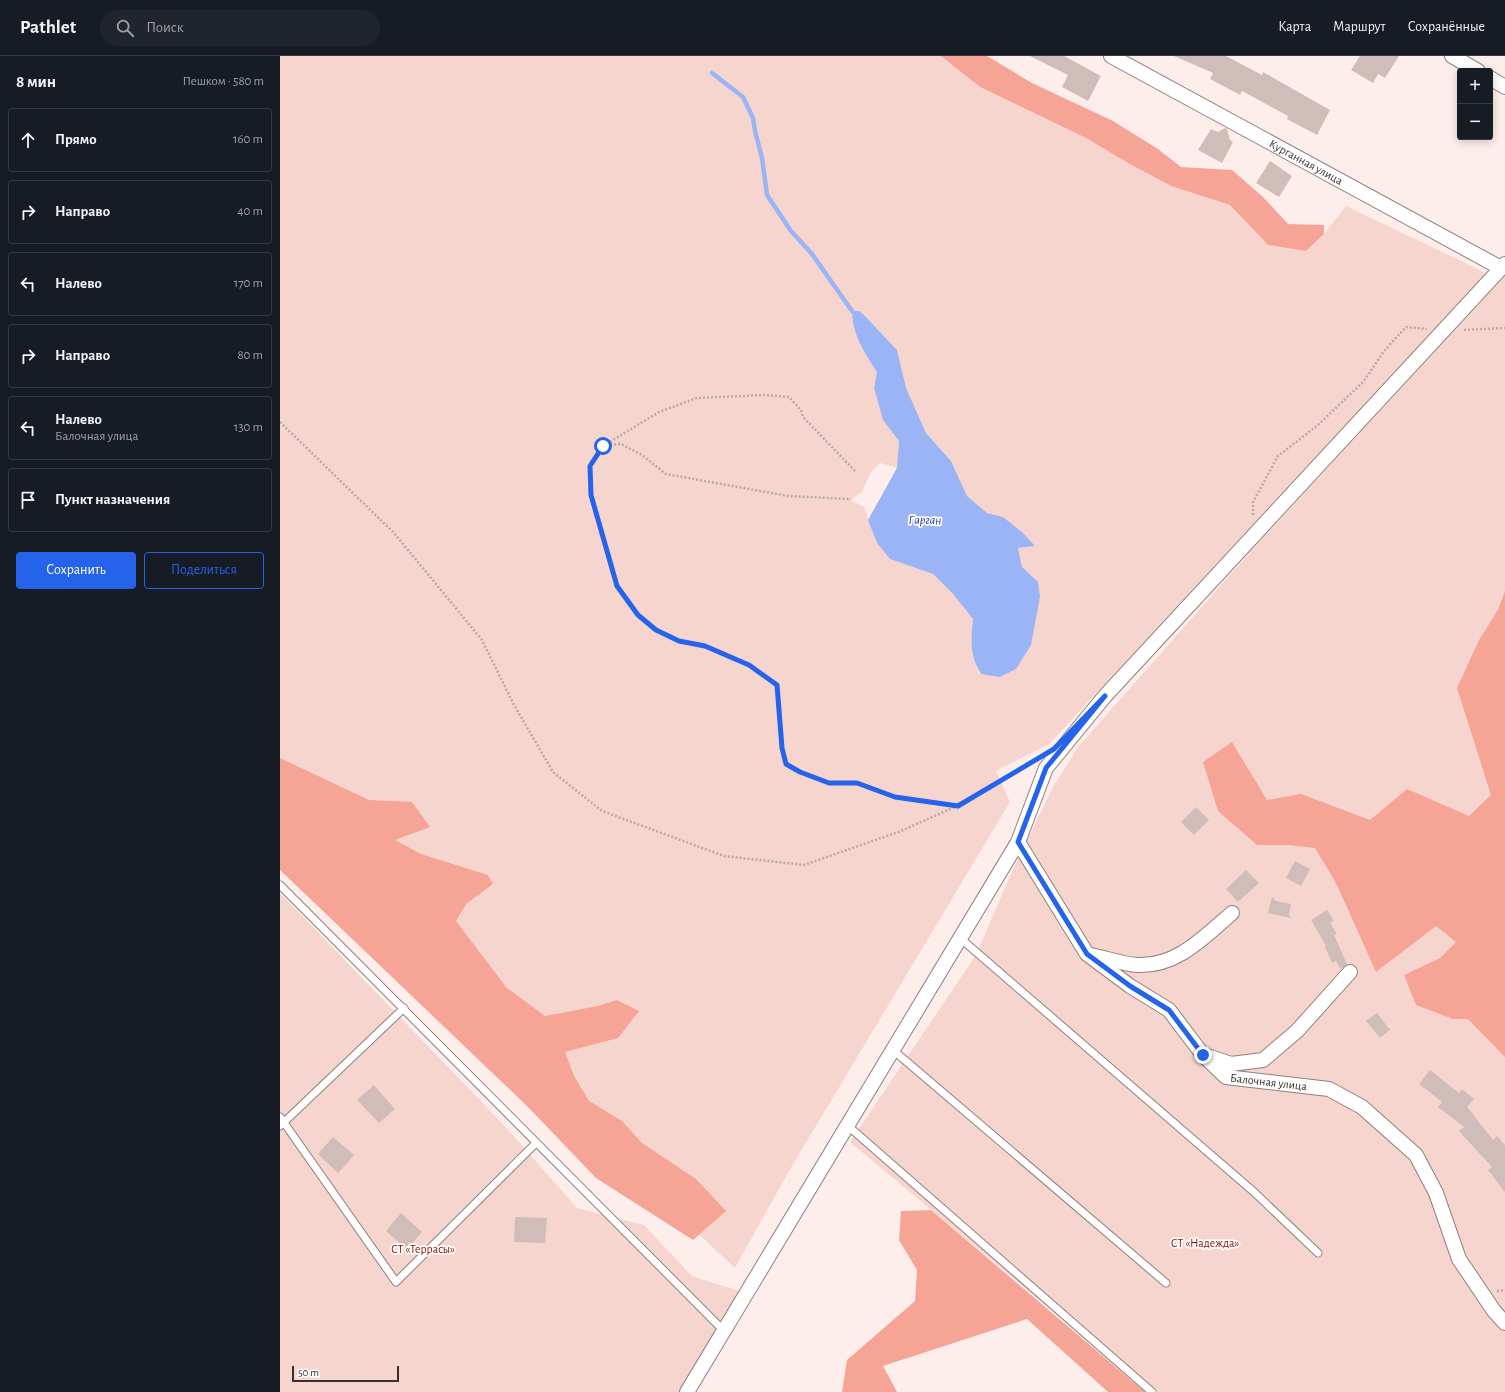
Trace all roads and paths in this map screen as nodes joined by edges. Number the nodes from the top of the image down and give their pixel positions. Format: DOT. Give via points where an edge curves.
graph roads {
  1 [pos="1111,56"];
  2 [pos="1452,56"];
  3 [pos="1473,68"];
  4 [pos="1493,80"];
  5 [pos="1505,87"];
  6 [pos="1503,266"];
  7 [pos="1505,328"];
  8 [pos="1443,331"];
  9 [pos="280,422"];
  10 [pos="603,446"];
  11 [pos="855,471"];
  12 [pos="851,499"];
  13 [pos="1251,538"];
  14 [pos="1041,757"];
  15 [pos="958,806"];
  16 [pos="1018,842"];
  17 [pos="280,885"];
  18 [pos="1232,913"];
  19 [pos="960,938"];
  20 [pos="1087,954"];
  21 [pos="1350,972"];
  22 [pos="404,1008"];
  23 [pos="893,1050"];
  24 [pos="1203,1055"];
  25 [pos="281,1122"];
  26 [pos="847,1125"];
  27 [pos="536,1144"];
  28 [pos="1318,1253"];
  29 [pos="1166,1283"];
  30 [pos="1505,1323"];
  31 [pos="724,1331"];
  32 [pos="687,1392"];
  33 [pos="1152,1392"];
  1 -- 6 [label="street, Курганная улица"];
  2 -- 3 [label="street"];
  4 -- 5 [label="street"];
  6 -- 8 [label="street"];
  7 -- 8 [label="path"];
  8 -- 13 [label="street"];
  8 -- 13 [label="path" via="1406,327 1384,351 1364,381 1318,425 1278,456 1253,502"];
  9 -- 15 [label="path" via="399,539 482,640 514,705 553,772 602,811 724,856 804,865 901,831"];
  10 -- 11 [label="path" via="659,412 697,398 789,397 801,410 803,417"];
  10 -- 12 [label="path" via="621,444 642,455 666,474 788,496"];
  10 -- 15 [label="path" via="590,466 591,495 617,586 638,615 656,630 679,641 705,646 749,665 777,685 782,748 786,764 829,783 857,783 895,797"];
  13 -- 16 [label="street" via="1105,696 1046,768"];
  14 -- 15 [label="path"];
  16 -- 19 [label="street"];
  16 -- 20 [label="street, Балочная улица"];
  17 -- 22 [label="lane"];
  18 -- 20 [label="street" via="1188,951 1164,962 1137,965"];
  19 -- 23 [label="street"];
  19 -- 28 [label="lane" via="1254,1192"];
  20 -- 24 [label="street, Балочная улица" via="1130,986 1169,1010"];
  21 -- 24 [label="street" via="1297,1031 1263,1060 1231,1064"];
  22 -- 25 [label="lane"];
  22 -- 27 [label="lane"];
  23 -- 26 [label="street"];
  23 -- 29 [label="lane"];
  24 -- 30 [label="street, Балочная улица" via="1226,1077 1329,1089 1362,1107 1416,1155 1436,1193 1459,1259 1494,1312"];
  25 -- 27 [label="lane" via="396,1282"];
  26 -- 31 [label="street"];
  26 -- 33 [label="lane"];
  27 -- 31 [label="lane"];
  31 -- 32 [label="street"];
}
